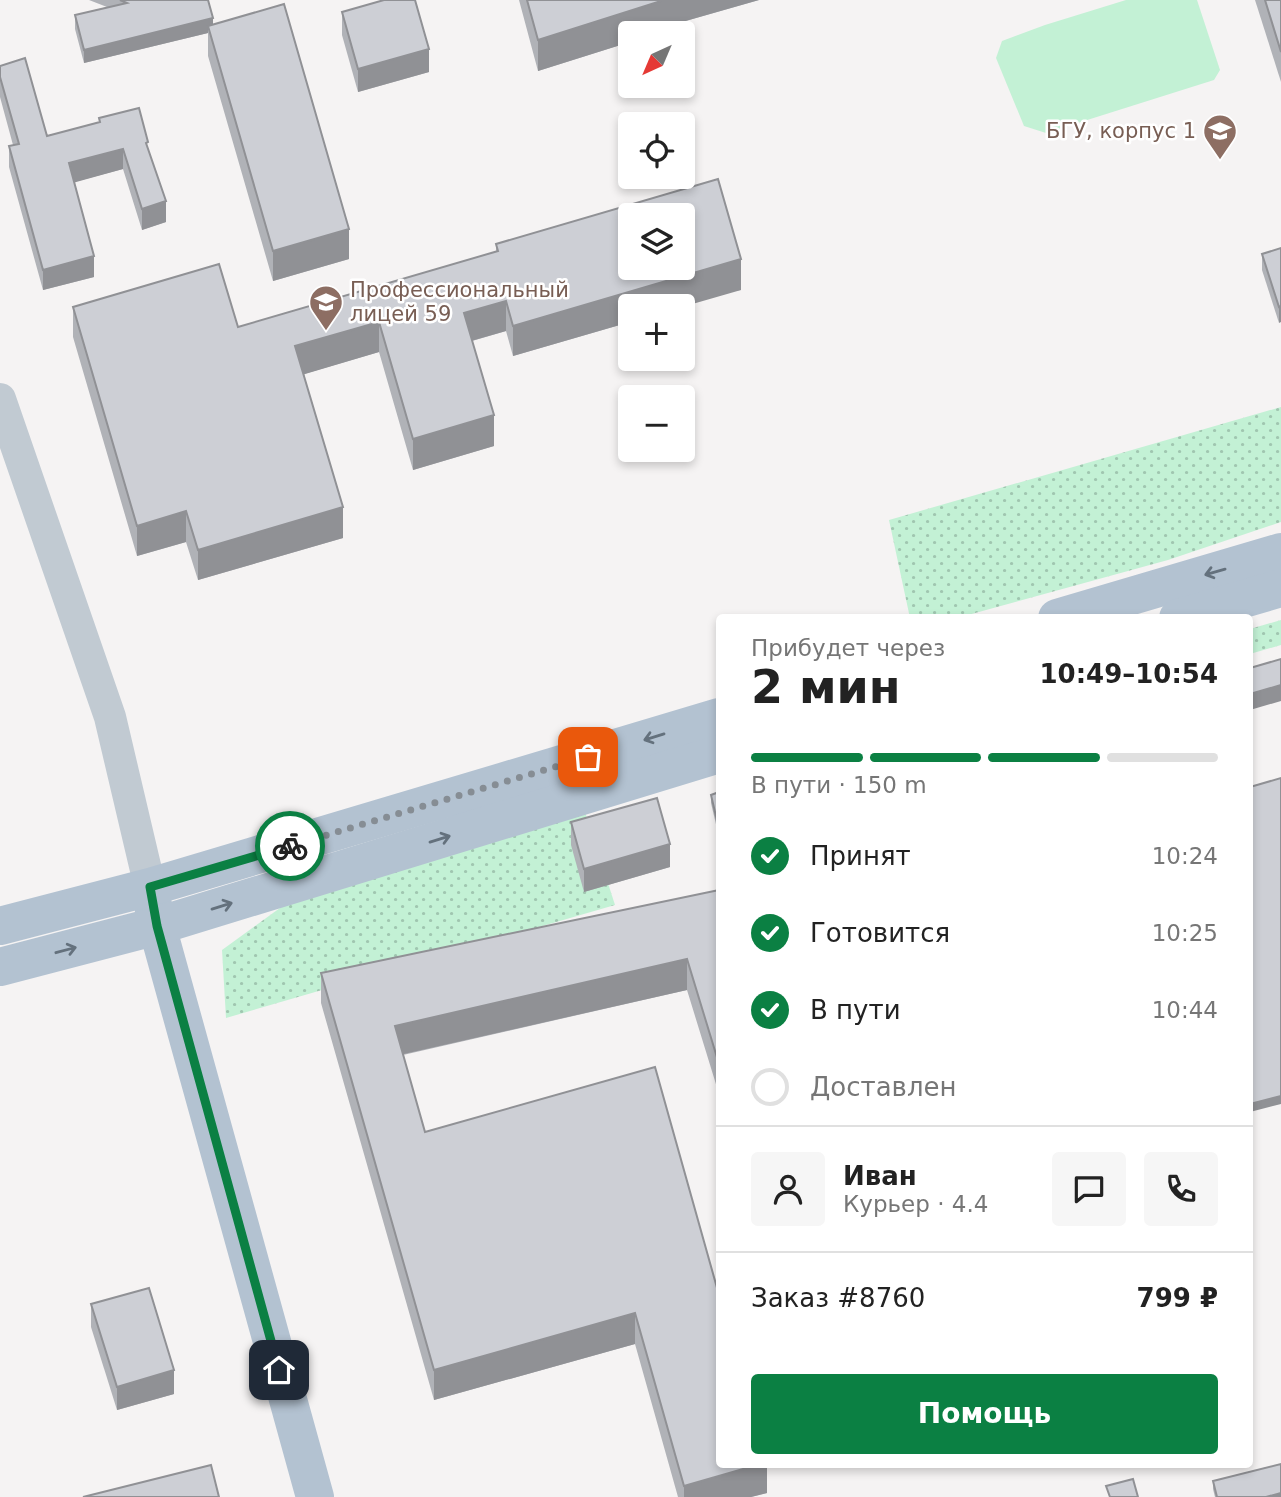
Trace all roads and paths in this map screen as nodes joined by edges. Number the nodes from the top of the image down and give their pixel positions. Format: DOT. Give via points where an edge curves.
graph roads {
  1 [pos="0,399"];
  2 [pos="1281,552"];
  3 [pos="1281,588"];
  4 [pos="1071,614"];
  5 [pos="1192,614"];
  6 [pos="716,719"];
  7 [pos="716,755"];
  8 [pos="150,887"];
  9 [pos="0,926"];
  10 [pos="157,926"];
  11 [pos="0,967"];
  12 [pos="315,1497"];
  1 -- 8 [label="street" via="110,717"];
  2 -- 4 [label="main road, one-way"];
  3 -- 5 [label="main road"];
  6 -- 8 [label="main road, one-way"];
  10 -- 7 [label="main road, one-way"];
  8 -- 9 [label="main road"];
  8 -- 10 [label="main road"];
  11 -- 10 [label="main road, one-way"];
  10 -- 12 [label="main road"];
}
